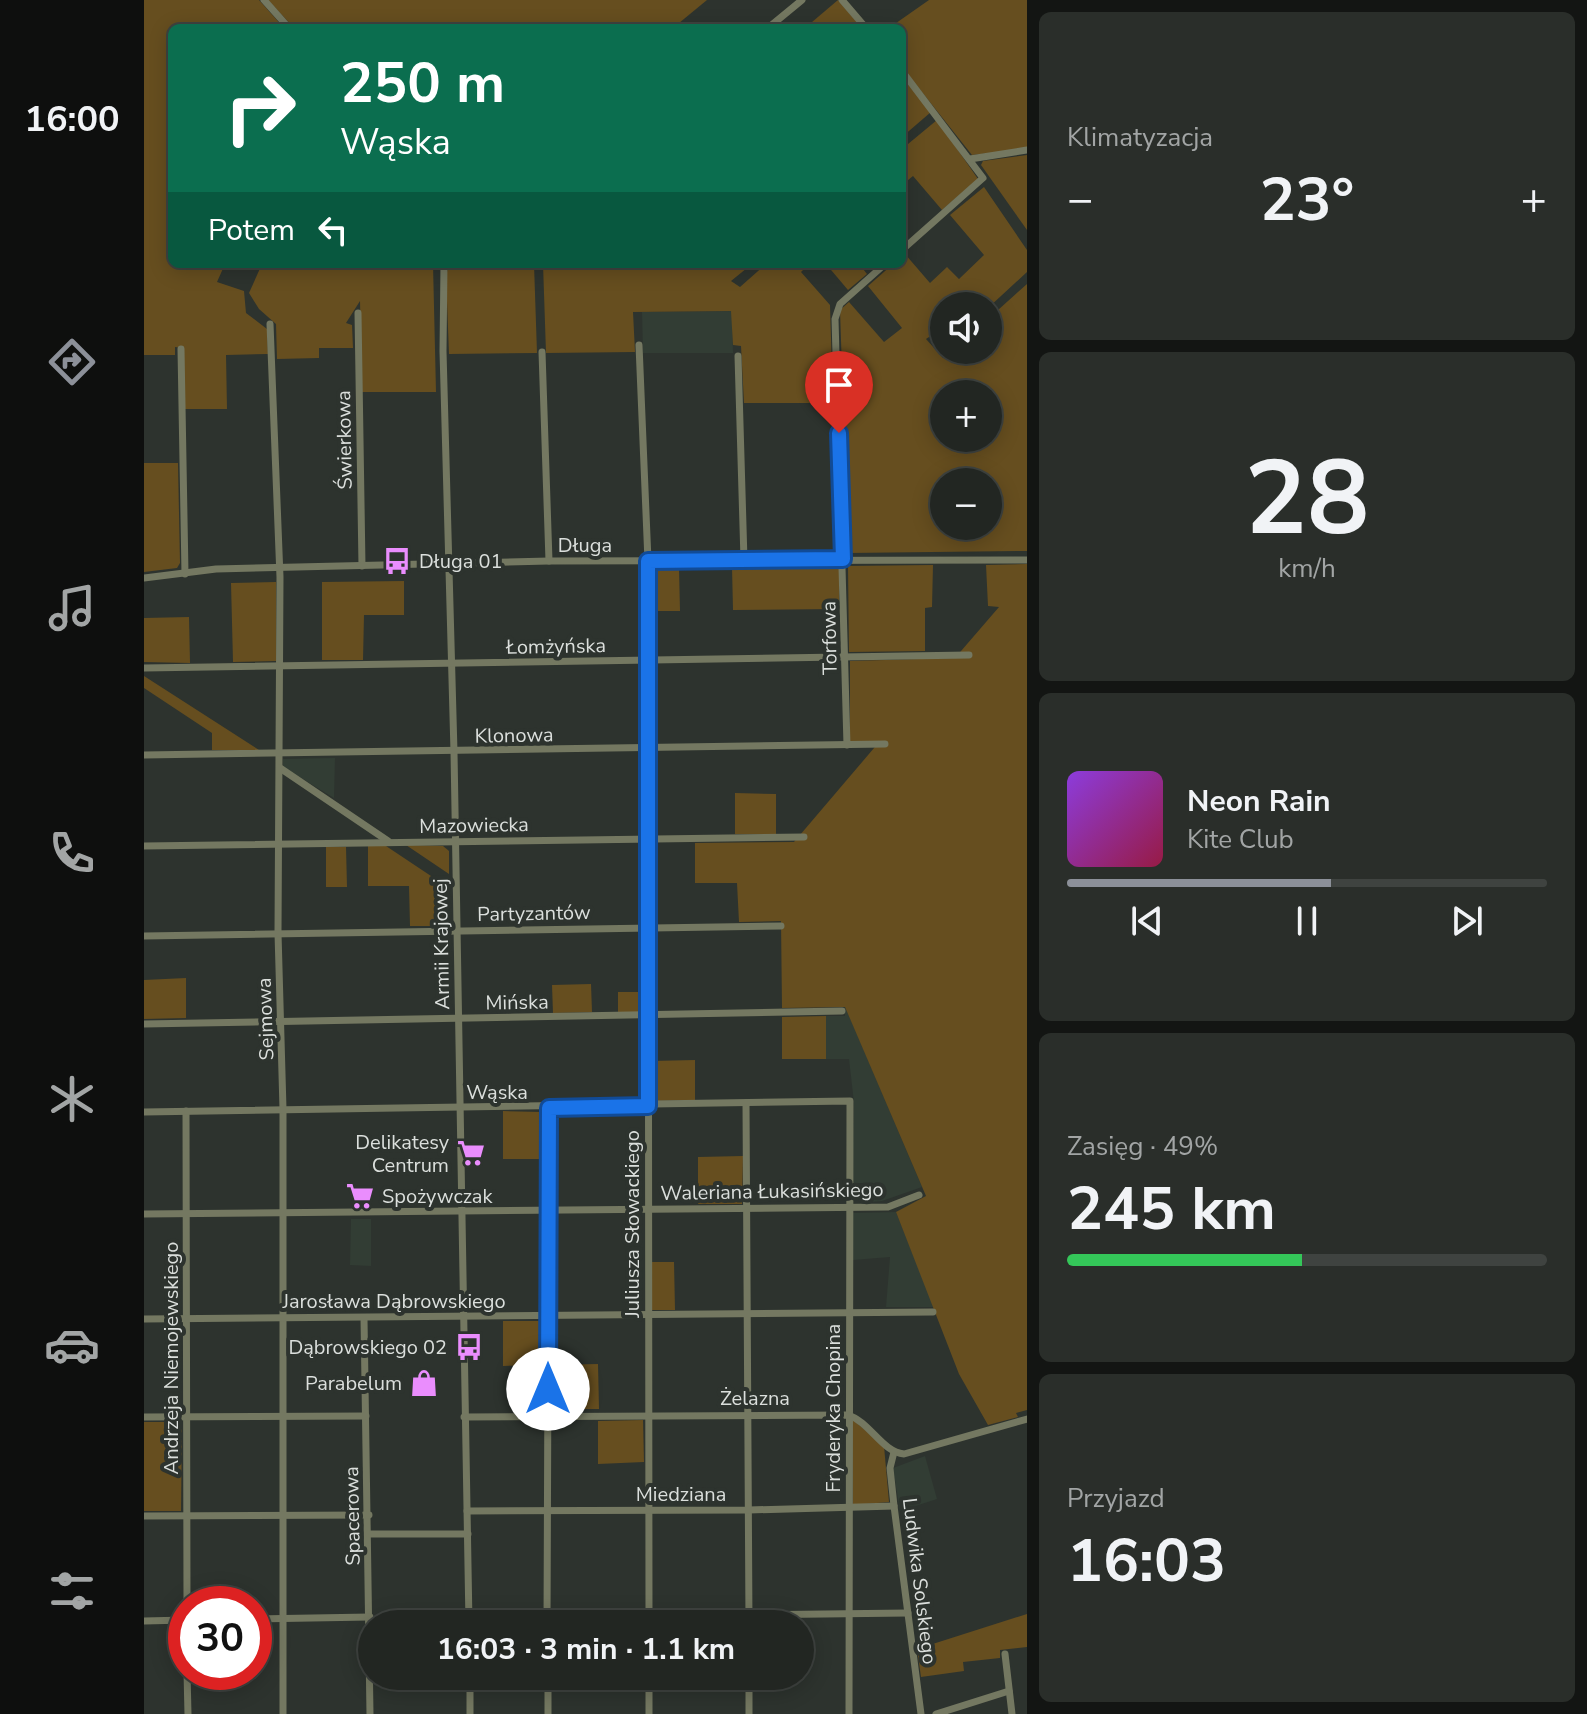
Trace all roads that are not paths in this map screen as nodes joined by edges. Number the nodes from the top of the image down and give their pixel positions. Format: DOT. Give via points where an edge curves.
graph roads {
  1 [pos="264,0"];
  2 [pos="802,0"];
  3 [pos="857,0"];
  4 [pos="845,3"];
  5 [pos="285,24"];
  6 [pos="773,24"];
  7 [pos="863,24"];
  8 [pos="906,76"];
  9 [pos="1027,150"];
  10 [pos="970,159"];
  11 [pos="906,246"];
  12 [pos="444,268"];
  13 [pos="880,268"];
  14 [pos="358,313"];
  15 [pos="270,324"];
  16 [pos="639,345"];
  17 [pos="181,349"];
  18 [pos="542,352"];
  19 [pos="738,356"];
  20 [pos="843,559"];
  21 [pos="744,560"];
  22 [pos="1027,560"];
  23 [pos="549,561"];
  24 [pos="648,561"];
  25 [pos="450,565"];
  26 [pos="362,566"];
  27 [pos="277,568"];
  28 [pos="185,574"];
  29 [pos="144,578"];
  30 [pos="969,655"];
  31 [pos="845,657"];
  32 [pos="647,660"];
  33 [pos="452,663"];
  34 [pos="280,665"];
  35 [pos="144,668"];
  36 [pos="885,744"];
  37 [pos="847,745"];
  38 [pos="647,748"];
  39 [pos="454,752"];
  40 [pos="144,755"];
  41 [pos="280,755"];
  42 [pos="280,768"];
  43 [pos="804,837"];
  44 [pos="647,838"];
  45 [pos="455,841"];
  46 [pos="389,842"];
  47 [pos="281,845"];
  48 [pos="144,846"];
  49 [pos="781,926"];
  50 [pos="647,928"];
  51 [pos="456,930"];
  52 [pos="278,933"];
  53 [pos="144,936"];
  54 [pos="842,1011"];
  55 [pos="648,1016"];
  56 [pos="458,1018"];
  57 [pos="282,1023"];
  58 [pos="144,1024"];
  59 [pos="850,1101"];
  60 [pos="746,1103"];
  61 [pos="648,1106"];
  62 [pos="459,1108"];
  63 [pos="549,1108"];
  64 [pos="283,1109"];
  65 [pos="186,1111"];
  66 [pos="144,1112"];
  67 [pos="919,1195"];
  68 [pos="849,1207"];
  69 [pos="747,1208"];
  70 [pos="648,1209"];
  71 [pos="548,1210"];
  72 [pos="460,1212"];
  73 [pos="283,1213"];
  74 [pos="144,1214"];
  75 [pos="186,1214"];
  76 [pos="933,1312"];
  77 [pos="748,1313"];
  78 [pos="850,1313"];
  79 [pos="548,1315"];
  80 [pos="647,1315"];
  81 [pos="462,1317"];
  82 [pos="186,1318"];
  83 [pos="284,1318"];
  84 [pos="364,1318"];
  85 [pos="144,1319"];
  86 [pos="749,1413"];
  87 [pos="648,1415"];
  88 [pos="848,1415"];
  89 [pos="366,1416"];
  90 [pos="144,1417"];
  91 [pos="186,1417"];
  92 [pos="284,1417"];
  93 [pos="464,1417"];
  94 [pos="548,1417"];
  95 [pos="1027,1419"];
  96 [pos="894,1452"];
  97 [pos="894,1506"];
  98 [pos="848,1508"];
  99 [pos="548,1510"];
  100 [pos="650,1510"];
  101 [pos="749,1510"];
  102 [pos="467,1511"];
  103 [pos="369,1515"];
  104 [pos="144,1516"];
  105 [pos="188,1516"];
  106 [pos="284,1516"];
  107 [pos="369,1534"];
  108 [pos="468,1534"];
  109 [pos="187,1586"];
  110 [pos="370,1610"];
  111 [pos="469,1610"];
  112 [pos="547,1610"];
  113 [pos="649,1610"];
  114 [pos="749,1610"];
  115 [pos="814,1613"];
  116 [pos="848,1613"];
  117 [pos="908,1613"];
  118 [pos="358,1617"];
  119 [pos="272,1618"];
  120 [pos="283,1618"];
  121 [pos="168,1620"];
  122 [pos="144,1621"];
  123 [pos="1005,1654"];
  124 [pos="187,1690"];
  125 [pos="370,1690"];
  126 [pos="470,1690"];
  127 [pos="548,1690"];
  128 [pos="649,1690"];
  129 [pos="749,1690"];
  130 [pos="1009,1691"];
  131 [pos="188,1714"];
  132 [pos="283,1714"];
  133 [pos="370,1714"];
  134 [pos="470,1714"];
  135 [pos="548,1714"];
  136 [pos="649,1714"];
  137 [pos="749,1714"];
  138 [pos="849,1714"];
  139 [pos="921,1714"];
  140 [pos="936,1714"];
  141 [pos="1012,1714"];
  1 -- 5 [label="street"];
  2 -- 6 [label="street"];
  3 -- 4 [label="street"];
  4 -- 7 [label="street"];
  8 -- 10 [label="street"];
  9 -- 10 [label="street"];
  10 -- 11 [label="street" via="983,178"];
  12 -- 25 [label="street, Armii Krajowej"];
  13 -- 20 [label="street, Torfowa" via="836,310"];
  14 -- 26 [label="street, Świerkowa"];
  15 -- 27 [label="street, Sejmowa"];
  16 -- 24 [label="street, Juliusza Słowackiego"];
  17 -- 28 [label="street"];
  18 -- 23 [label="street"];
  19 -- 21 [label="street"];
  20 -- 21 [label="street, Długa"];
  20 -- 22 [label="street, Długa"];
  20 -- 31 [label="street, Torfowa"];
  21 -- 24 [label="street, Długa"];
  23 -- 24 [label="street, Długa"];
  23 -- 25 [label="street, Długa"];
  24 -- 32 [label="street, Juliusza Słowackiego"];
  25 -- 26 [label="street, Długa"];
  25 -- 33 [label="street, Armii Krajowej"];
  26 -- 27 [label="street, Długa"];
  27 -- 28 [label="street, Długa"];
  27 -- 34 [label="street, Sejmowa"];
  28 -- 29 [label="street, Długa"];
  30 -- 31 [label="street, Łomżyńska"];
  31 -- 32 [label="street, Łomżyńska"];
  31 -- 37 [label="street, Torfowa"];
  32 -- 33 [label="street, Łomżyńska"];
  32 -- 38 [label="street, Juliusza Słowackiego"];
  33 -- 34 [label="street, Łomżyńska"];
  33 -- 39 [label="street, Armii Krajowej"];
  34 -- 35 [label="street, Łomżyńska"];
  34 -- 41 [label="street, Sejmowa"];
  36 -- 37 [label="street, Klonowa"];
  37 -- 38 [label="street, Klonowa"];
  38 -- 39 [label="street, Klonowa"];
  38 -- 44 [label="street, Juliusza Słowackiego"];
  39 -- 41 [label="street, Klonowa"];
  39 -- 45 [label="street, Armii Krajowej"];
  40 -- 41 [label="street, Klonowa"];
  41 -- 42 [label="street, Sejmowa"];
  42 -- 46 [label="street"];
  42 -- 47 [label="street, Sejmowa"];
  43 -- 44 [label="street, Mazowiecka"];
  44 -- 45 [label="street, Mazowiecka"];
  44 -- 50 [label="street, Juliusza Słowackiego"];
  45 -- 46 [label="street, Mazowiecka"];
  45 -- 51 [label="street, Armii Krajowej"];
  46 -- 47 [label="street, Mazowiecka"];
  47 -- 48 [label="street, Mazowiecka"];
  47 -- 52 [label="street, Sejmowa"];
  49 -- 50 [label="street, Partyzantów"];
  50 -- 51 [label="street, Partyzantów"];
  50 -- 55 [label="street, Juliusza Słowackiego"];
  51 -- 52 [label="street, Partyzantów"];
  51 -- 56 [label="street, Armii Krajowej"];
  52 -- 53 [label="street, Partyzantów"];
  52 -- 57 [label="street, Sejmowa"];
  54 -- 55 [label="street, Mińska"];
  55 -- 56 [label="street, Mińska"];
  55 -- 61 [label="street, Juliusza Słowackiego"];
  56 -- 57 [label="street, Mińska"];
  56 -- 62 [label="street, Armii Krajowej"];
  57 -- 58 [label="street, Mińska"];
  57 -- 64 [label="street, Sejmowa"];
  59 -- 60 [label="street, Wąska"];
  59 -- 68 [label="street, Fryderyka Chopina"];
  60 -- 61 [label="street, Wąska"];
  60 -- 69 [label="street"];
  61 -- 63 [label="street, Wąska"];
  61 -- 70 [label="street, Juliusza Słowackiego"];
  62 -- 63 [label="street, Wąska"];
  62 -- 64 [label="street, Wąska"];
  62 -- 72 [label="street, Armii Krajowej"];
  63 -- 71 [label="street"];
  64 -- 65 [label="street, Wąska"];
  64 -- 73 [label="street, Sejmowa"];
  65 -- 66 [label="street, Wąska"];
  65 -- 75 [label="street, Andrzeja Niemojewskiego"];
  67 -- 68 [label="street, Waleriana Łukasińskiego" via="888,1207"];
  68 -- 69 [label="street, Waleriana Łukasińskiego"];
  68 -- 78 [label="street, Fryderyka Chopina"];
  69 -- 70 [label="street, Waleriana Łukasińskiego"];
  69 -- 77 [label="street"];
  70 -- 71 [label="street, Waleriana Łukasińskiego"];
  70 -- 80 [label="street, Juliusza Słowackiego"];
  71 -- 72 [label="street, Waleriana Łukasińskiego"];
  71 -- 79 [label="street"];
  72 -- 73 [label="street, Waleriana Łukasińskiego"];
  72 -- 81 [label="street, Armii Krajowej"];
  73 -- 75 [label="street, Waleriana Łukasińskiego"];
  73 -- 83 [label="street, Sejmowa"];
  74 -- 75 [label="street, Waleriana Łukasińskiego"];
  75 -- 82 [label="street, Andrzeja Niemojewskiego"];
  76 -- 78 [label="street, Jarosława Dąbrowskiego"];
  77 -- 78 [label="street, Jarosława Dąbrowskiego"];
  77 -- 80 [label="street, Jarosława Dąbrowskiego"];
  77 -- 86 [label="street"];
  78 -- 88 [label="street, Fryderyka Chopina"];
  79 -- 80 [label="street, Jarosława Dąbrowskiego"];
  79 -- 81 [label="street, Jarosława Dąbrowskiego"];
  79 -- 94 [label="street"];
  80 -- 87 [label="street, Juliusza Słowackiego"];
  81 -- 84 [label="street, Jarosława Dąbrowskiego"];
  81 -- 93 [label="street, Armii Krajowej"];
  82 -- 83 [label="street, Jarosława Dąbrowskiego"];
  82 -- 85 [label="street, Jarosława Dąbrowskiego"];
  82 -- 91 [label="street, Andrzeja Niemojewskiego"];
  83 -- 84 [label="street, Jarosława Dąbrowskiego"];
  83 -- 92 [label="street, Sejmowa"];
  84 -- 89 [label="street, Spacerowa"];
  86 -- 87 [label="street, Żelazna"];
  86 -- 88 [label="street, Żelazna"];
  86 -- 101 [label="street"];
  87 -- 94 [label="street, Żelazna"];
  87 -- 100 [label="street, Juliusza Słowackiego"];
  88 -- 96 [label="street"];
  88 -- 98 [label="street, Fryderyka Chopina"];
  89 -- 92 [label="street"];
  89 -- 103 [label="street, Spacerowa"];
  90 -- 91 [label="street"];
  91 -- 92 [label="street"];
  91 -- 105 [label="street, Andrzeja Niemojewskiego"];
  92 -- 106 [label="street, Sejmowa"];
  93 -- 94 [label="street, Żelazna"];
  93 -- 102 [label="street, Armii Krajowej"];
  94 -- 99 [label="street"];
  95 -- 96 [label="street" via="904,1454"];
  96 -- 97 [label="street, Ludwika Solskiego"];
  97 -- 98 [label="street, Miedziana"];
  97 -- 117 [label="street, Ludwika Solskiego"];
  98 -- 101 [label="street, Miedziana"];
  98 -- 116 [label="street, Fryderyka Chopina"];
  99 -- 100 [label="street, Miedziana"];
  99 -- 102 [label="street, Miedziana"];
  99 -- 112 [label="street"];
  100 -- 101 [label="street, Miedziana"];
  100 -- 113 [label="street, Juliusza Słowackiego"];
  101 -- 114 [label="street"];
  102 -- 108 [label="street, Armii Krajowej"];
  103 -- 106 [label="street"];
  103 -- 107 [label="street, Spacerowa"];
  104 -- 105 [label="street"];
  105 -- 106 [label="street"];
  105 -- 109 [label="street, Andrzeja Niemojewskiego"];
  106 -- 120 [label="street, Sejmowa"];
  107 -- 108 [label="street"];
  107 -- 110 [label="street, Spacerowa"];
  108 -- 111 [label="street, Armii Krajowej"];
  115 -- 116 [label="street"];
  116 -- 117 [label="street"];
  116 -- 138 [label="street, Fryderyka Chopina"];
  117 -- 139 [label="street, Ludwika Solskiego"];
  118 -- 120 [label="street"];
  119 -- 120 [label="street"];
  120 -- 132 [label="street, Sejmowa"];
  121 -- 122 [label="street"];
  123 -- 130 [label="street"];
  124 -- 131 [label="street"];
  125 -- 133 [label="street, Spacerowa"];
  126 -- 134 [label="street"];
  127 -- 135 [label="street"];
  128 -- 136 [label="street"];
  129 -- 137 [label="street"];
  130 -- 140 [label="street"];
  130 -- 141 [label="street"];
}
